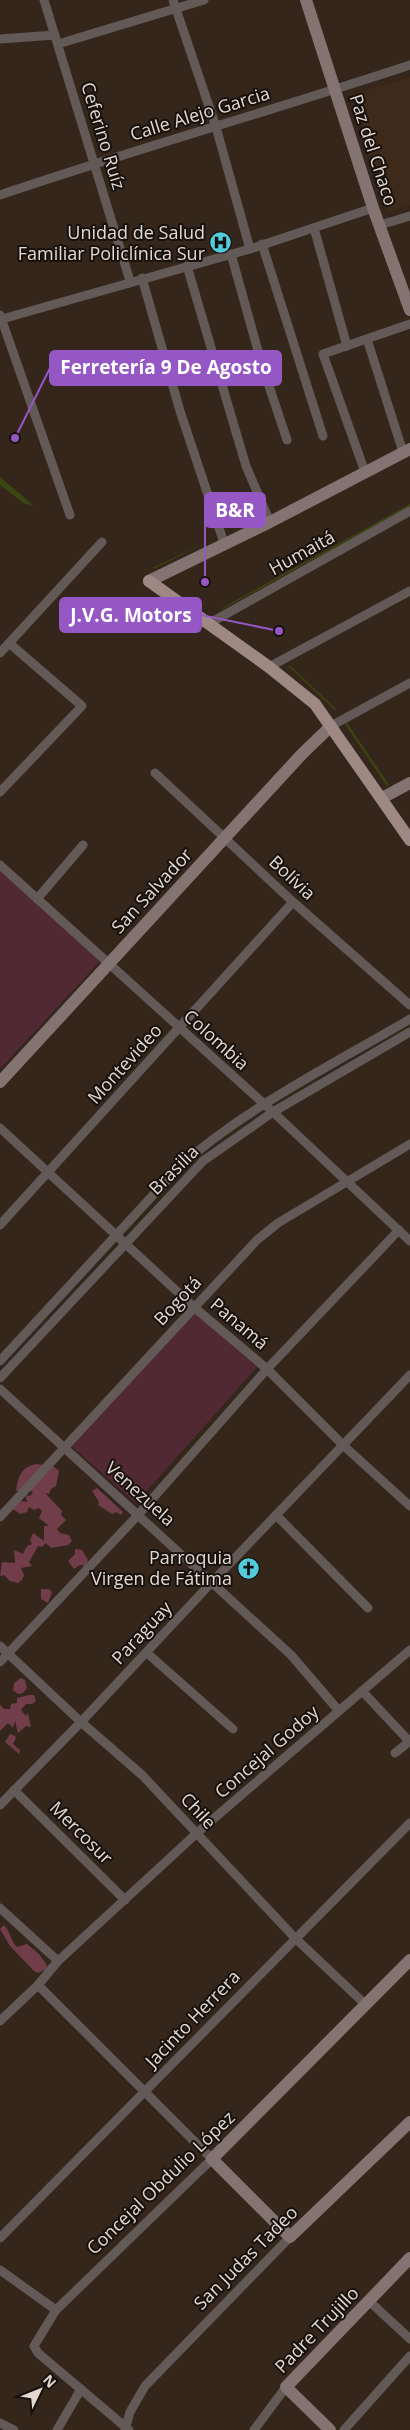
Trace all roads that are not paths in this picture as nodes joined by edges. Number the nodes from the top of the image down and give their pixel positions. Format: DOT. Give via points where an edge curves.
graph roads {
  1 [pos="44,0"];
  2 [pos="173,0"];
  3 [pos="204,0"];
  4 [pos="306,0"];
  5 [pos="176,9"];
  6 [pos="55,35"];
  7 [pos="0,39"];
  8 [pos="58,44"];
  9 [pos="410,65"];
  10 [pos="335,90"];
  11 [pos="216,127"];
  12 [pos="94,163"];
  13 [pos="0,195"];
  14 [pos="373,208"];
  15 [pos="410,216"];
  16 [pos="380,226"];
  17 [pos="314,228"];
  18 [pos="262,244"];
  19 [pos="250,249"];
  20 [pos="231,254"];
  21 [pos="187,266"];
  22 [pos="142,278"];
  23 [pos="130,281"];
  24 [pos="410,310"];
  25 [pos="1,316"];
  26 [pos="410,324"];
  27 [pos="367,339"];
  28 [pos="347,346"];
  29 [pos="323,436"];
  30 [pos="286,440"];
  31 [pos="406,450"];
  32 [pos="364,472"];
  33 [pos="410,512"];
  34 [pos="70,515"];
  35 [pos="270,522"];
  36 [pos="102,542"];
  37 [pos="224,543"];
  38 [pos="149,581"];
  39 [pos="410,591"];
  40 [pos="210,623"];
  41 [pos="10,643"];
  42 [pos="0,653"];
  43 [pos="269,667"];
  44 [pos="410,683"];
  45 [pos="331,726"];
  46 [pos="155,773"];
  47 [pos="410,783"];
  48 [pos="0,792"];
  49 [pos="382,798"];
  50 [pos="226,838"];
  51 [pos="410,840"];
  52 [pos="83,845"];
  53 [pos="0,865"];
  54 [pos="37,900"];
  55 [pos="293,902"];
  56 [pos="108,964"];
  57 [pos="410,1005"];
  58 [pos="410,1020"];
  59 [pos="180,1029"];
  60 [pos="410,1032"];
  61 [pos="331,1066"];
  62 [pos="336,1075"];
  63 [pos="0,1082"];
  64 [pos="264,1105"];
  65 [pos="273,1112"];
  66 [pos="0,1128"];
  67 [pos="410,1144"];
  68 [pos="49,1172"];
  69 [pos="347,1182"];
  70 [pos="0,1224"];
  71 [pos="399,1230"];
  72 [pos="116,1234"];
  73 [pos="410,1241"];
  74 [pos="126,1243"];
  75 [pos="49,1308"];
  76 [pos="195,1308"];
  77 [pos="58,1316"];
  78 [pos="0,1361"];
  79 [pos="267,1369"];
  80 [pos="410,1375"];
  81 [pos="0,1378"];
  82 [pos="0,1389"];
  83 [pos="344,1446"];
  84 [pos="64,1447"];
  85 [pos="410,1506"];
  86 [pos="138,1514"];
  87 [pos="276,1516"];
  88 [pos="0,1517"];
  89 [pos="212,1582"];
  90 [pos="368,1608"];
  91 [pos="0,1646"];
  92 [pos="410,1650"];
  93 [pos="8,1653"];
  94 [pos="146,1653"];
  95 [pos="0,1662"];
  96 [pos="362,1692"];
  97 [pos="340,1711"];
  98 [pos="81,1722"];
  99 [pos="233,1728"];
  100 [pos="410,1741"];
  101 [pos="395,1753"];
  102 [pos="14,1790"];
  103 [pos="0,1805"];
  104 [pos="410,1823"];
  105 [pos="197,1833"];
  106 [pos="125,1900"];
  107 [pos="0,1908"];
  108 [pos="295,1938"];
  109 [pos="410,1960"];
  110 [pos="58,1961"];
  111 [pos="38,1985"];
  112 [pos="366,2004"];
  113 [pos="0,2021"];
  114 [pos="145,2092"];
  115 [pos="410,2122"];
  116 [pos="212,2159"];
  117 [pos="0,2238"];
  118 [pos="290,2238"];
  119 [pos="410,2258"];
  120 [pos="0,2270"];
  121 [pos="369,2301"];
  122 [pos="56,2310"];
  123 [pos="410,2339"];
  124 [pos="410,2356"];
  125 [pos="286,2387"];
  126 [pos="81,2389"];
  127 [pos="0,2423"];
  128 [pos="127,2429"];
  129 [pos="14,2430"];
  130 [pos="57,2430"];
  131 [pos="254,2430"];
  132 [pos="330,2430"];
  133 [pos="344,2430"];
  1 -- 6 [label="street, Ceferino Ruíz"];
  2 -- 5 [label="street"];
  3 -- 5 [label="street"];
  4 -- 10 [label="street, Paz del Chaco"];
  5 -- 8 [label="street"];
  5 -- 11 [label="street"];
  6 -- 7 [label="street"];
  6 -- 8 [label="street, Ceferino Ruíz"];
  8 -- 12 [label="street, Ceferino Ruíz"];
  9 -- 10 [label="street, Calle Alejo Garcia"];
  10 -- 11 [label="street, Calle Alejo Garcia"];
  10 -- 14 [label="street, Paz del Chaco"];
  11 -- 12 [label="street, Calle Alejo Garcia"];
  11 -- 19 [label="street"];
  12 -- 13 [label="street, Calle Alejo Garcia"];
  12 -- 23 [label="street, Ceferino Ruíz"];
  14 -- 16 [label="street, Paz del Chaco"];
  14 -- 17 [label="street"];
  15 -- 16 [label="street"];
  16 -- 24 [label="street, Paz del Chaco"];
  17 -- 18 [label="street"];
  17 -- 28 [label="street"];
  18 -- 19 [label="street"];
  18 -- 29 [label="street"];
  19 -- 20 [label="street"];
  20 -- 21 [label="street"];
  20 -- 30 [label="street"];
  21 -- 22 [label="street"];
  21 -- 35 [label="street" via="246,466"];
  22 -- 23 [label="street"];
  22 -- 37 [label="street" via="180,410"];
  23 -- 25 [label="street"];
  25 -- 34 [label="street"];
  26 -- 27 [label="street"];
  27 -- 28 [label="street"];
  27 -- 31 [label="street"];
  28 -- 32 [label="street" via="323,354"];
  31 -- 32 [label="street"];
  32 -- 35 [label="street"];
  33 -- 40 [label="street, Humaitá"];
  35 -- 37 [label="street"];
  36 -- 41 [label="street"];
  37 -- 38 [label="street"];
  38 -- 40 [label="main road"];
  39 -- 43 [label="street"];
  40 -- 43 [label="main road"];
  41 -- 42 [label="street"];
  41 -- 48 [label="street" via="82,706"];
  43 -- 45 [label="main road" via="315,704"];
  44 -- 45 [label="street"];
  45 -- 49 [label="main road"];
  45 -- 50 [label="street, San Salvador"];
  46 -- 50 [label="street, Bolívia"];
  47 -- 49 [label="street"];
  49 -- 51 [label="main road"];
  50 -- 55 [label="street, Bolívia"];
  50 -- 56 [label="street, San Salvador"];
  52 -- 54 [label="street"];
  53 -- 54 [label="street, Colombia"];
  54 -- 56 [label="street, Colombia"];
  55 -- 57 [label="street, Bolívia"];
  55 -- 59 [label="street, Montevideo"];
  56 -- 59 [label="street, Colombia"];
  56 -- 63 [label="street, San Salvador"];
  58 -- 61 [label="street, Brasilia"];
  59 -- 64 [label="street, Colombia"];
  59 -- 68 [label="street, Montevideo"];
  60 -- 62 [label="street, Brasilia"];
  61 -- 62 [label="street"];
  61 -- 64 [label="street, Brasilia"];
  62 -- 65 [label="street, Brasilia"];
  64 -- 65 [label="street, Colombia"];
  64 -- 72 [label="street, Brasilia" via="208,1142 179,1167"];
  65 -- 69 [label="street, Colombia"];
  65 -- 74 [label="street, Brasilia" via="203,1161"];
  66 -- 68 [label="street, Panamá"];
  67 -- 69 [label="street, Bogotá"];
  68 -- 70 [label="street, Montevideo"];
  68 -- 72 [label="street, Panamá"];
  69 -- 71 [label="street, Colombia"];
  69 -- 76 [label="street, Bogotá" via="278,1223"];
  71 -- 73 [label="street, Colombia"];
  71 -- 79 [label="street"];
  72 -- 74 [label="street, Panamá"];
  72 -- 75 [label="street, Brasilia"];
  74 -- 76 [label="street, Panamá"];
  74 -- 77 [label="street, Brasilia"];
  75 -- 77 [label="street"];
  75 -- 78 [label="street, Brasilia"];
  76 -- 79 [label="street, Panamá"];
  76 -- 84 [label="street, Bogotá"];
  77 -- 81 [label="street, Brasilia"];
  79 -- 83 [label="street, Panamá"];
  79 -- 86 [label="street"];
  80 -- 83 [label="street, Paraguay"];
  82 -- 84 [label="street, Venezuela"];
  83 -- 85 [label="street, Panamá"];
  83 -- 87 [label="street, Paraguay"];
  84 -- 86 [label="street, Venezuela"];
  84 -- 88 [label="street, Bogotá"];
  86 -- 89 [label="street, Venezuela"];
  86 -- 93 [label="street"];
  87 -- 89 [label="street, Paraguay"];
  87 -- 90 [label="street"];
  89 -- 94 [label="street, Paraguay"];
  89 -- 97 [label="street, Venezuela" via="291,1656"];
  91 -- 93 [label="street, Chile"];
  92 -- 96 [label="street, Concejal Godoy"];
  93 -- 95 [label="street"];
  93 -- 98 [label="street, Chile"];
  94 -- 98 [label="street, Paraguay"];
  94 -- 99 [label="street"];
  96 -- 97 [label="street, Concejal Godoy"];
  96 -- 100 [label="street"];
  97 -- 105 [label="street, Concejal Godoy"];
  98 -- 102 [label="street, Paraguay"];
  98 -- 105 [label="street, Chile" via="142,1774"];
  100 -- 101 [label="street"];
  102 -- 103 [label="street, Paraguay"];
  102 -- 106 [label="street, Mercosur"];
  104 -- 108 [label="street, Jacinto Herrera"];
  105 -- 106 [label="street, Concejal Godoy"];
  105 -- 108 [label="street, Chile"];
  106 -- 110 [label="street, Concejal Godoy"];
  107 -- 110 [label="street"];
  108 -- 112 [label="street, Chile"];
  108 -- 114 [label="street, Jacinto Herrera"];
  109 -- 112 [label="street, Concejal Obdulio López"];
  110 -- 111 [label="street, Concejal Godoy"];
  111 -- 113 [label="street, Concejal Godoy"];
  111 -- 114 [label="street"];
  112 -- 116 [label="street, Concejal Obdulio López"];
  114 -- 116 [label="street"];
  114 -- 117 [label="street, Jacinto Herrera"];
  115 -- 118 [label="street, San Judas Tadeo"];
  116 -- 118 [label="street"];
  116 -- 122 [label="street, Concejal Obdulio López"];
  118 -- 128 [label="street, San Judas Tadeo" via="145,2386 130,2412"];
  119 -- 121 [label="street, Padre Trujillo"];
  120 -- 122 [label="street"];
  121 -- 123 [label="street"];
  121 -- 125 [label="street, Padre Trujillo"];
  122 -- 126 [label="street, Concejal Obdulio López" via="34,2346"];
  124 -- 133 [label="street"];
  125 -- 131 [label="street, Padre Trujillo"];
  125 -- 132 [label="street"];
  126 -- 128 [label="street, Concejal Obdulio López"];
  126 -- 130 [label="street"];
  127 -- 129 [label="street"];
}
